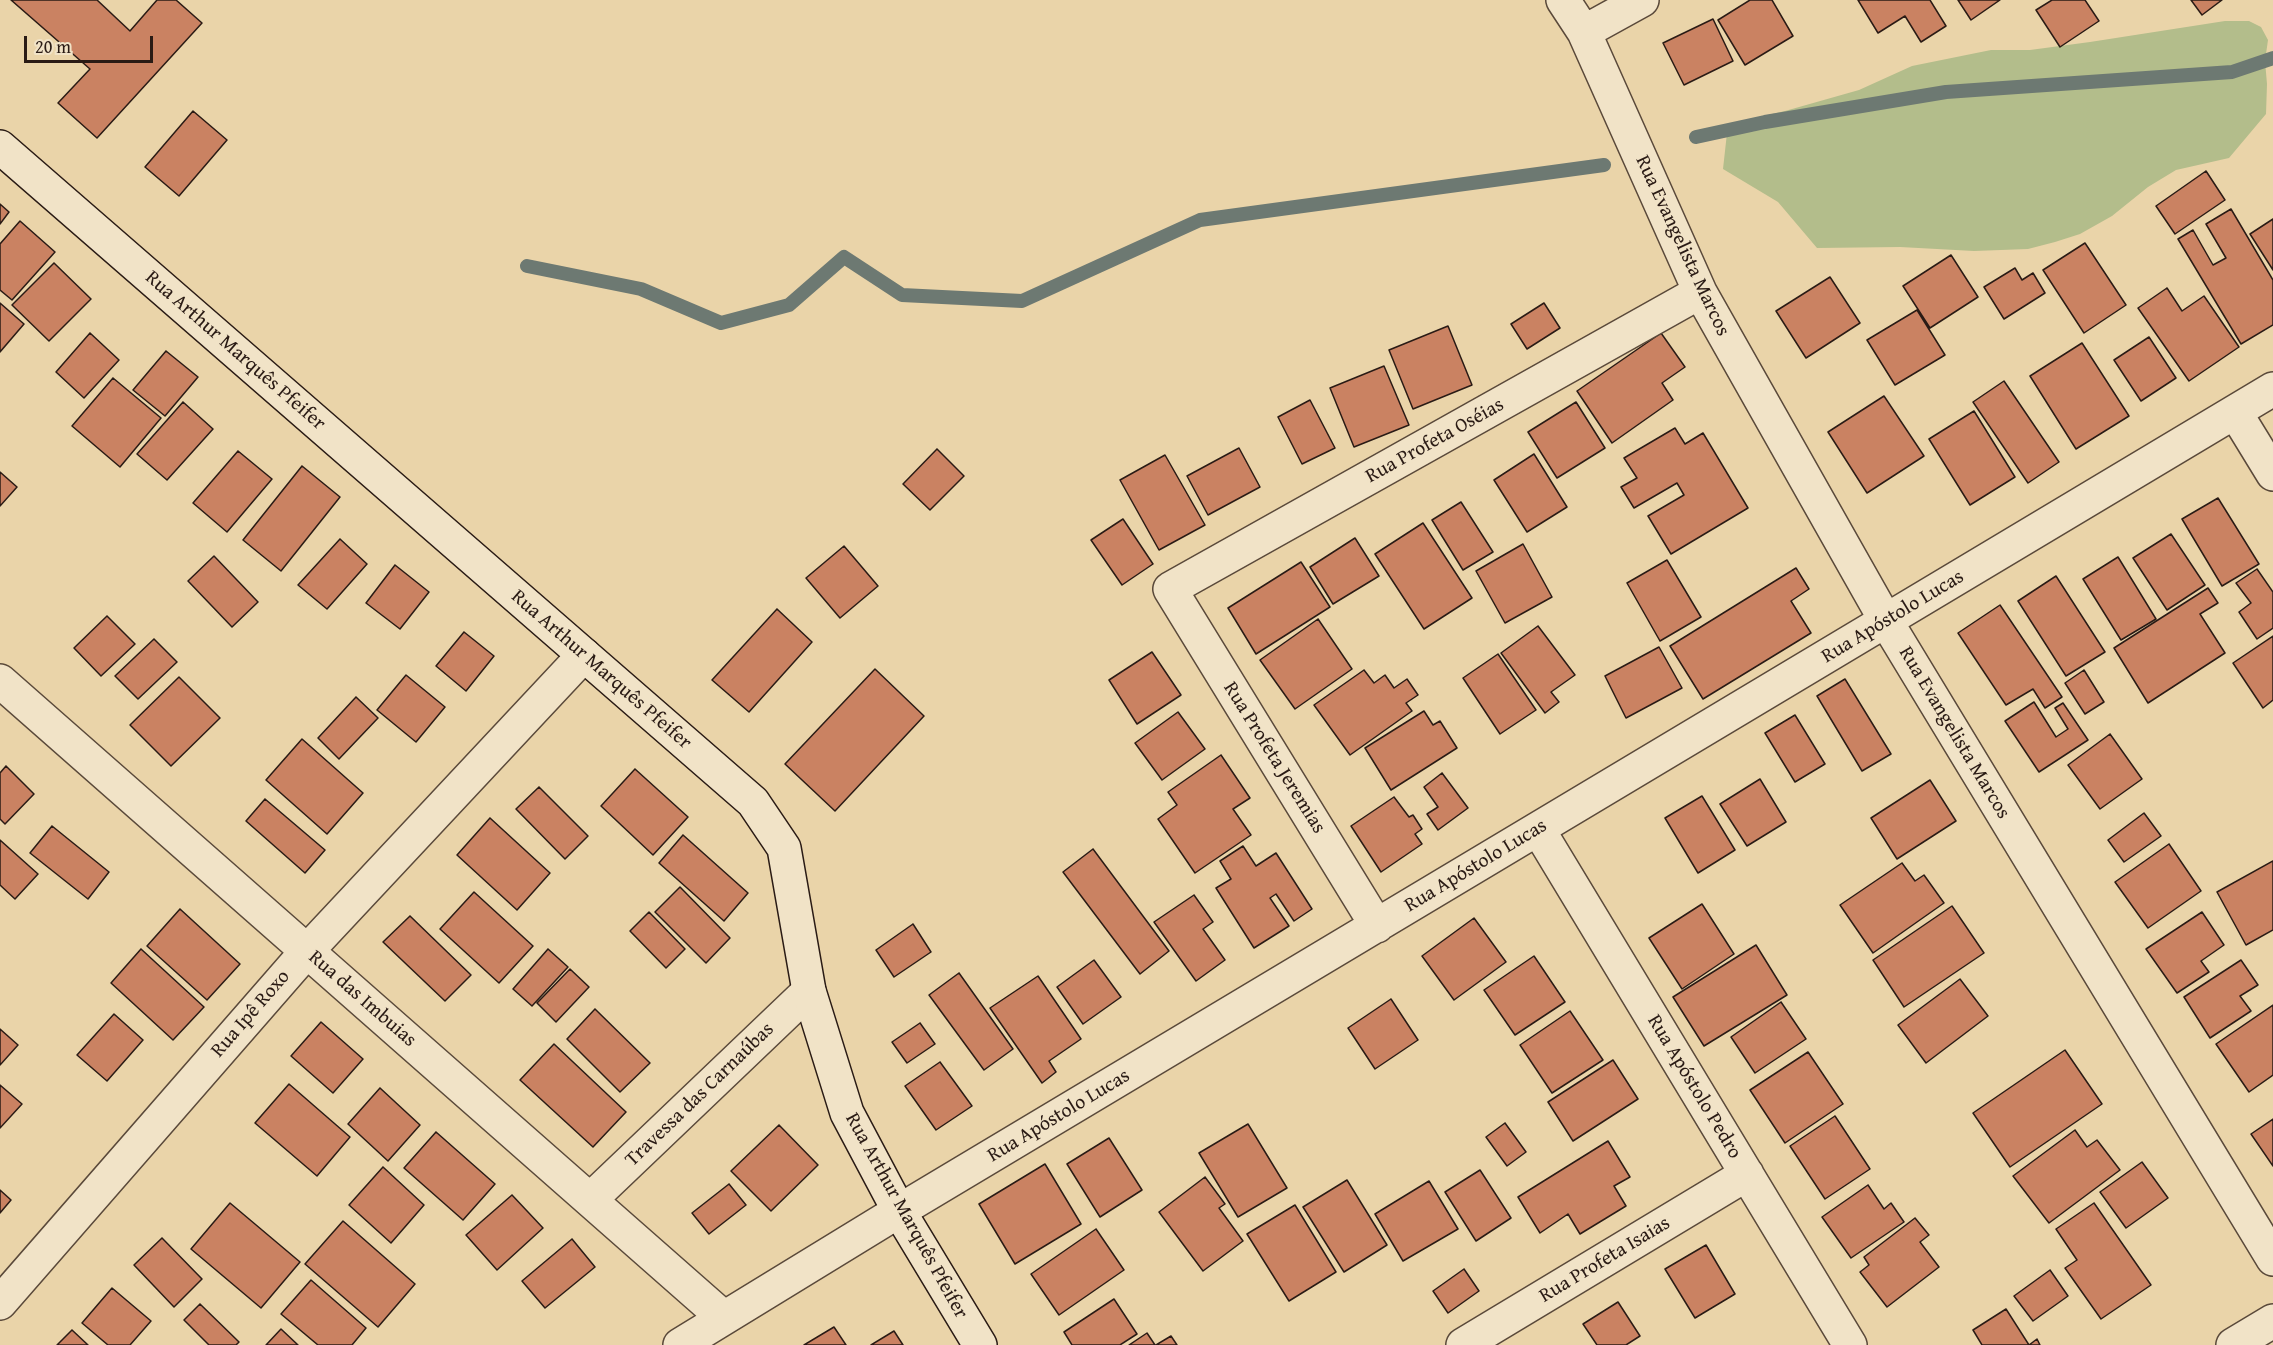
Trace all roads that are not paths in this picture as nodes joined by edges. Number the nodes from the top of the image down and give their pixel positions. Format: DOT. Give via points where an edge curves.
graph roads {
  1 [pos="1563,0"];
  2 [pos="1642,0"];
  3 [pos="1584,32"];
  4 [pos="0,147"];
  5 [pos="1700,292"];
  6 [pos="2273,389"];
  7 [pos="2235,412"];
  8 [pos="2273,474"];
  9 [pos="1170,589"];
  10 [pos="1886,621"];
  11 [pos="584,655"];
  12 [pos="3,691"];
  13 [pos="1538,829"];
  14 [pos="1377,926"];
  15 [pos="307,951"];
  16 [pos="809,991"];
  17 [pos="1747,1174"];
  18 [pos="590,1200"];
  19 [pos="899,1211"];
  20 [pos="2273,1259"];
  21 [pos="0,1303"];
  22 [pos="724,1318"];
  23 [pos="2273,1321"];
  24 [pos="680,1345"];
  25 [pos="980,1345"];
  26 [pos="1463,1345"];
  27 [pos="1850,1345"];
  28 [pos="2233,1345"];
  1 -- 3 [label="street, Rua Evangelista Marcos"];
  2 -- 3 [label="street"];
  3 -- 5 [label="street, Rua Evangelista Marcos"];
  4 -- 11 [label="street, Rua Arthur Marquês Pfeifer"];
  5 -- 9 [label="street, Rua Profeta Oséias"];
  5 -- 10 [label="street, Rua Evangelista Marcos"];
  6 -- 7 [label="street, Rua Apóstolo Lucas"];
  7 -- 8 [label="street"];
  7 -- 10 [label="street, Rua Apóstolo Lucas"];
  9 -- 14 [label="street, Rua Profeta Jeremias"];
  10 -- 13 [label="street, Rua Apóstolo Lucas"];
  10 -- 20 [label="street, Rua Evangelista Marcos"];
  11 -- 15 [label="street, Rua Ipê Roxo"];
  11 -- 16 [label="street, Rua Arthur Marquês Pfeifer" via="753,802 778,839 784,848"];
  12 -- 15 [label="street, Rua das Imbuias"];
  13 -- 14 [label="street, Rua Apóstolo Lucas"];
  13 -- 17 [label="street, Rua Apóstolo Pedro"];
  14 -- 19 [label="street, Rua Apóstolo Lucas"];
  15 -- 18 [label="street, Rua das Imbuias"];
  15 -- 21 [label="street, Rua Ipê Roxo"];
  16 -- 18 [label="street, Travessa das Carnaúbas"];
  16 -- 19 [label="street, Rua Arthur Marquês Pfeifer" via="847,1113"];
  17 -- 26 [label="street, Rua Profeta Isaias"];
  17 -- 27 [label="street, Rua Apóstolo Pedro"];
  18 -- 22 [label="street, Rua das Imbuias"];
  19 -- 22 [label="street, Rua Apóstolo Lucas"];
  19 -- 25 [label="street, Rua Arthur Marquês Pfeifer"];
  22 -- 24 [label="street, Rua Apóstolo Lucas"];
  23 -- 28 [label="street"];
}
